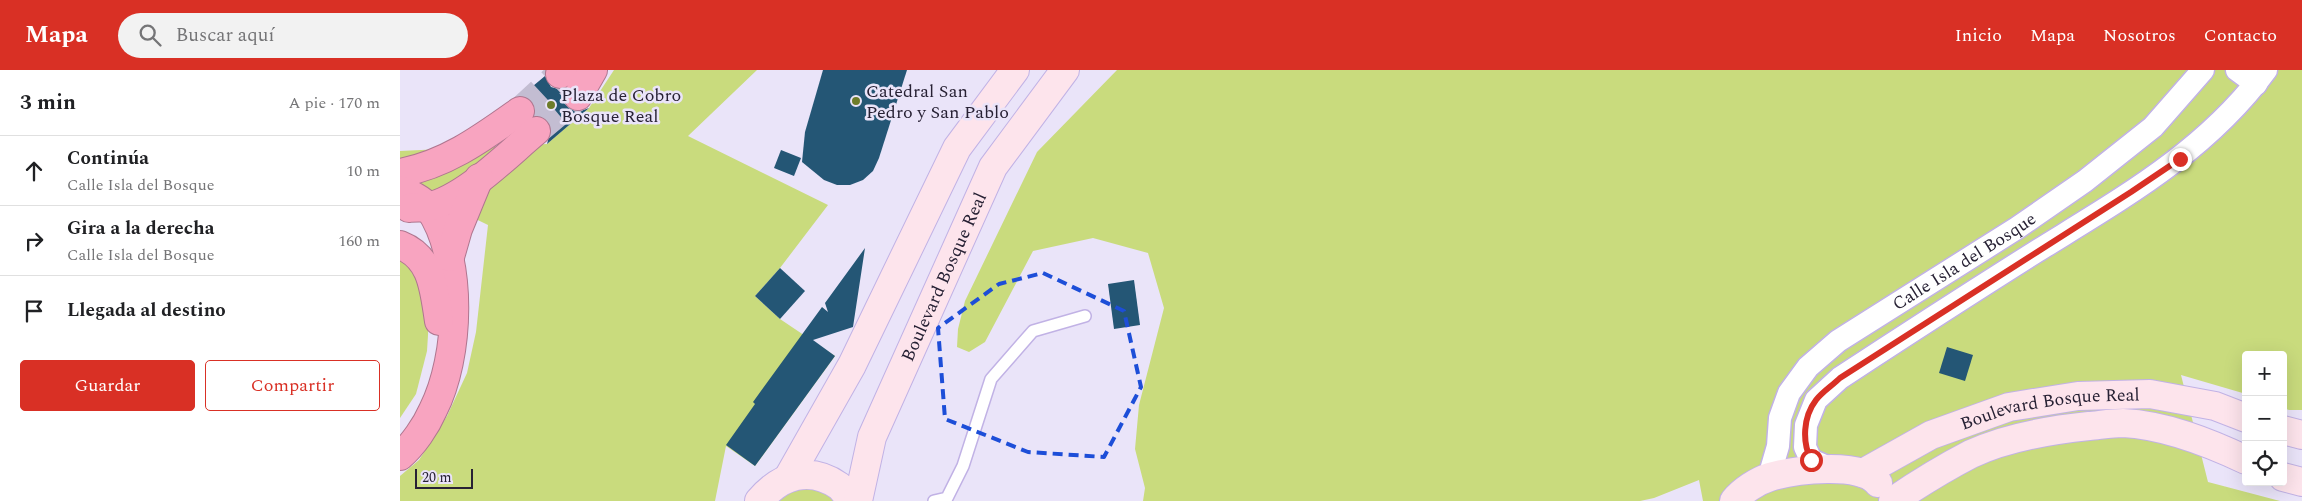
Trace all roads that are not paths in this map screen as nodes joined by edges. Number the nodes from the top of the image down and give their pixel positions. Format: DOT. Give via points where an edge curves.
graph roads {
  1 [pos="593,70"];
  2 [pos="1015,70"];
  3 [pos="1065,70"];
  4 [pos="2203,70"];
  5 [pos="2237,70"];
  6 [pos="2261,77"];
  7 [pos="578,96"];
  8 [pos="400,172"];
  9 [pos="480,178"];
  10 [pos="400,190"];
  11 [pos="428,207"];
  12 [pos="400,208"];
  13 [pos="400,245"];
  14 [pos="450,257"];
  15 [pos="1085,316"];
  16 [pos="2242,416"];
  17 [pos="2287,431"];
  18 [pos="2302,434"];
  19 [pos="400,435"];
  20 [pos="400,456"];
  21 [pos="2242,458"];
  22 [pos="1834,470"];
  23 [pos="1863,473"];
  24 [pos="788,478"];
  25 [pos="1769,478"];
  26 [pos="2287,478"];
  27 [pos="2302,482"];
  28 [pos="759,501"];
  29 [pos="851,501"];
  30 [pos="858,501"];
  31 [pos="934,501"];
  32 [pos="1734,501"];
  33 [pos="1882,501"];
  34 [pos="1893,501"];
  1 -- 7 [label="highway"];
  2 -- 24 [label="main road" via="957,148 852,365"];
  3 -- 30 [label="main road, Boulevard Bosque Real" via="992,168 872,436"];
  4 -- 25 [label="street, Calle Isla del Bosque" via="2153,126 2085,182 1838,341 1808,366 1789,393 1780,418 1778,446"];
  5 -- 6 [label="street, Calle Isla del Bosque"];
  6 -- 22 [label="street, Calle Isla del Bosque" via="2217,127 2180,159 1840,378 1816,400 1806,425 1805,447 1811,460"];
  8 -- 9 [label="highway" via="440,162 528,121"];
  9 -- 11 [label="highway" via="445,201"];
  9 -- 14 [label="highway" via="458,228"];
  10 -- 11 [label="highway"];
  11 -- 12 [label="highway"];
  11 -- 14 [label="highway"];
  13 -- 19 [label="highway" via="410,249 432,277 440,328 438,366 422,403"];
  14 -- 20 [label="highway" via="453,323 450,358 433,410"];
  15 -- 31 [label="lane" via="1033,331 991,379 963,466 947,498"];
  16 -- 23 [label="main road, Boulevard Bosque Real" via="2215,406 2150,394 2078,396 2009,407 1931,435"];
  17 -- 18 [label="main road"];
  21 -- 34 [label="main road, Boulevard Bosque Real" via="2168,431 2123,423 2057,429 2017,438 1972,454"];
  22 -- 23 [label="main road"];
  22 -- 25 [label="main road" via="1813,469"];
  23 -- 33 [label="main road" via="1874,477 1881,488"];
  24 -- 28 [label="main road" via="771,487"];
  24 -- 29 [label="main road" via="814,475 840,486"];
  25 -- 32 [label="main road" via="1751,486"];
  26 -- 27 [label="main road"];
}
